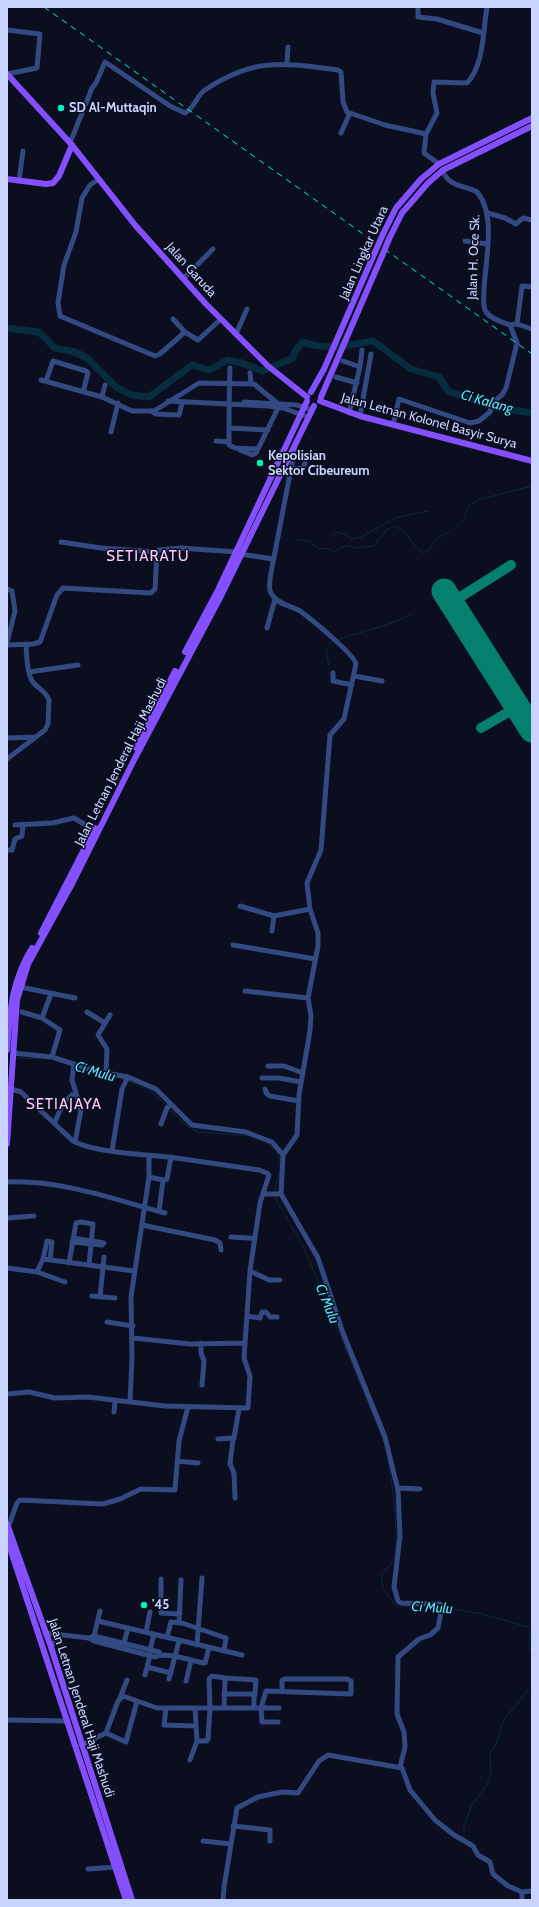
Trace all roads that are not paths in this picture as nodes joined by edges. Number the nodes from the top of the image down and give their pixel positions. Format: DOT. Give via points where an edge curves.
graph roads {
  1 [pos="418,7"];
  2 [pos="487,7"];
  3 [pos="7,30"];
  4 [pos="483,33"];
  5 [pos="288,47"];
  6 [pos="287,63"];
  7 [pos="7,74"];
  8 [pos="350,113"];
  9 [pos="532,118"];
  10 [pos="532,126"];
  11 [pos="341,133"];
  12 [pos="426,134"];
  13 [pos="71,144"];
  14 [pos="477,146"];
  15 [pos="23,151"];
  16 [pos="481,152"];
  17 [pos="440,164"];
  18 [pos="443,170"];
  19 [pos="7,179"];
  20 [pos="99,179"];
  21 [pos="18,181"];
  22 [pos="403,199"];
  23 [pos="408,204"];
  24 [pos="488,213"];
  25 [pos="532,220"];
  26 [pos="465,241"];
  27 [pos="487,244"];
  28 [pos="213,250"];
  29 [pos="183,278"];
  30 [pos="532,287"];
  31 [pos="247,309"];
  32 [pos="350,312"];
  33 [pos="357,315"];
  34 [pos="173,319"];
  35 [pos="221,319"];
  36 [pos="518,324"];
  37 [pos="510,326"];
  38 [pos="532,329"];
  39 [pos="185,332"];
  40 [pos="236,334"];
  41 [pos="362,350"];
  42 [pos="371,354"];
  43 [pos="341,359"];
  44 [pos="360,367"];
  45 [pos="230,368"];
  46 [pos="250,373"];
  47 [pos="336,377"];
  48 [pos="230,383"];
  49 [pos="251,383"];
  50 [pos="357,383"];
  51 [pos="105,385"];
  52 [pos="83,392"];
  53 [pos="268,395"];
  54 [pos="102,397"];
  55 [pos="308,399"];
  56 [pos="321,399"];
  57 [pos="168,401"];
  58 [pos="118,403"];
  59 [pos="182,403"];
  60 [pos="228,404"];
  61 [pos="268,404"];
  62 [pos="278,406"];
  63 [pos="313,408"];
  64 [pos="128,410"];
  65 [pos="151,412"];
  66 [pos="116,413"];
  67 [pos="349,413"];
  68 [pos="301,414"];
  69 [pos="360,416"];
  70 [pos="308,417"];
  71 [pos="393,425"];
  72 [pos="229,428"];
  73 [pos="268,430"];
  74 [pos="111,432"];
  75 [pos="216,441"];
  76 [pos="296,441"];
  77 [pos="229,442"];
  78 [pos="532,461"];
  79 [pos="305,463"];
  80 [pos="291,469"];
  81 [pos="257,515"];
  82 [pos="61,542"];
  83 [pos="156,552"];
  84 [pos="238,553"];
  85 [pos="273,559"];
  86 [pos="7,589"];
  87 [pos="220,593"];
  88 [pos="275,599"];
  89 [pos="267,628"];
  90 [pos="7,644"];
  91 [pos="26,645"];
  92 [pos="78,665"];
  93 [pos="29,672"];
  94 [pos="333,674"];
  95 [pos="354,676"];
  96 [pos="382,681"];
  97 [pos="352,685"];
  98 [pos="35,737"];
  99 [pos="7,738"];
  100 [pos="7,759"];
  101 [pos="23,824"];
  102 [pos="15,825"];
  103 [pos="94,830"];
  104 [pos="90,840"];
  105 [pos="7,850"];
  106 [pos="240,906"];
  107 [pos="310,909"];
  108 [pos="274,916"];
  109 [pos="272,931"];
  110 [pos="233,945"];
  111 [pos="315,959"];
  112 [pos="20,987"];
  113 [pos="245,991"];
  114 [pos="51,994"];
  115 [pos="75,998"];
  116 [pos="308,998"];
  117 [pos="22,1012"];
  118 [pos="87,1012"];
  119 [pos="110,1015"];
  120 [pos="42,1018"];
  121 [pos="105,1023"];
  122 [pos="12,1030"];
  123 [pos="11,1052"];
  124 [pos="52,1057"];
  125 [pos="74,1065"];
  126 [pos="268,1066"];
  127 [pos="108,1073"];
  128 [pos="303,1073"];
  129 [pos="262,1078"];
  130 [pos="126,1081"];
  131 [pos="301,1082"];
  132 [pos="11,1089"];
  133 [pos="265,1089"];
  134 [pos="72,1095"];
  135 [pos="299,1101"];
  136 [pos="169,1106"];
  137 [pos="55,1122"];
  138 [pos="162,1124"];
  139 [pos="75,1142"];
  140 [pos="7,1144"];
  141 [pos="112,1150"];
  142 [pos="149,1155"];
  143 [pos="283,1155"];
  144 [pos="172,1157"];
  145 [pos="149,1177"];
  146 [pos="163,1180"];
  147 [pos="7,1182"];
  148 [pos="266,1194"];
  149 [pos="281,1194"];
  150 [pos="144,1207"];
  151 [pos="158,1211"];
  152 [pos="165,1213"];
  153 [pos="34,1216"];
  154 [pos="7,1218"];
  155 [pos="142,1225"];
  156 [pos="231,1237"];
  157 [pos="255,1239"];
  158 [pos="73,1240"];
  159 [pos="91,1243"];
  160 [pos="220,1250"];
  161 [pos="104,1257"];
  162 [pos="43,1259"];
  163 [pos="50,1260"];
  164 [pos="69,1263"];
  165 [pos="89,1265"];
  166 [pos="103,1267"];
  167 [pos="7,1268"];
  168 [pos="134,1271"];
  169 [pos="250,1271"];
  170 [pos="37,1272"];
  171 [pos="280,1280"];
  172 [pos="65,1282"];
  173 [pos="92,1296"];
  174 [pos="100,1297"];
  175 [pos="115,1298"];
  176 [pos="247,1316"];
  177 [pos="277,1317"];
  178 [pos="107,1322"];
  179 [pos="133,1326"];
  180 [pos="132,1338"];
  181 [pos="201,1343"];
  182 [pos="245,1343"];
  183 [pos="202,1384"];
  184 [pos="7,1394"];
  185 [pos="115,1401"];
  186 [pos="130,1402"];
  187 [pos="188,1407"];
  188 [pos="239,1409"];
  189 [pos="114,1412"];
  190 [pos="218,1439"];
  191 [pos="233,1439"];
  192 [pos="178,1461"];
  193 [pos="198,1463"];
  194 [pos="398,1488"];
  195 [pos="420,1489"];
  196 [pos="235,1498"];
  197 [pos="8,1526"];
  198 [pos="7,1539"];
  199 [pos="8,1548"];
  200 [pos="202,1578"];
  201 [pos="161,1579"];
  202 [pos="181,1580"];
  203 [pos="100,1612"];
  204 [pos="150,1612"];
  205 [pos="180,1614"];
  206 [pos="98,1621"];
  207 [pos="179,1623"];
  208 [pos="128,1628"];
  209 [pos="200,1628"];
  210 [pos="146,1632"];
  211 [pos="45,1633"];
  212 [pos="154,1634"];
  213 [pos="60,1635"];
  214 [pos="92,1637"];
  215 [pos="167,1637"];
  216 [pos="179,1641"];
  217 [pos="124,1643"];
  218 [pos="197,1646"];
  219 [pos="51,1647"];
  220 [pos="209,1648"];
  221 [pos="224,1651"];
  222 [pos="150,1652"];
  223 [pos="242,1655"];
  224 [pos="175,1656"];
  225 [pos="191,1661"];
  226 [pos="147,1667"];
  227 [pos="171,1673"];
  228 [pos="145,1675"];
  229 [pos="225,1678"];
  230 [pos="169,1679"];
  231 [pos="127,1680"];
  232 [pos="186,1681"];
  233 [pos="282,1692"];
  234 [pos="224,1694"];
  235 [pos="255,1695"];
  236 [pos="120,1698"];
  237 [pos="137,1701"];
  238 [pos="166,1708"];
  239 [pos="195,1708"];
  240 [pos="210,1708"];
  241 [pos="224,1708"];
  242 [pos="254,1708"];
  243 [pos="261,1708"];
  244 [pos="279,1708"];
  245 [pos="7,1720"];
  246 [pos="68,1721"];
  247 [pos="278,1722"];
  248 [pos="196,1726"];
  249 [pos="106,1733"];
  250 [pos="197,1741"];
  251 [pos="81,1745"];
  252 [pos="190,1760"];
  253 [pos="400,1767"];
  254 [pos="233,1826"];
  255 [pos="270,1840"];
  256 [pos="203,1841"];
  257 [pos="231,1844"];
  258 [pos="116,1867"];
  259 [pos="88,1869"];
  260 [pos="532,1891"];
  261 [pos="522,1892"];
  262 [pos="126,1900"];
  263 [pos="132,1900"];
  264 [pos="223,1900"];
  265 [pos="522,1900"];
  1 -- 4 [label="street" via="418,17 437,19"];
  2 -- 4 [label="street"];
  3 -- 7 [label="street" via="40,34 37,68"];
  4 -- 12 [label="street" via="478,61 468,83 437,81 433,84 436,113"];
  5 -- 6 [label="street"];
  6 -- 8 [label="street" via="340,71 343,102"];
  6 -- 13 [label="street" via="234,73 201,93 185,113 170,106 105,62"];
  7 -- 13 [label="main road, Jalan Garuda"];
  8 -- 11 [label="street"];
  8 -- 12 [label="street" via="385,125"];
  9 -- 14 [label="main road, Jalan Lingkar Utara"];
  10 -- 16 [label="main road, Jalan Lingkar Utara"];
  12 -- 17 [label="street" via="424,153"];
  13 -- 20 [label="main road, Jalan Garuda"];
  13 -- 21 [label="main road" via="60,176 55,182 48,184"];
  14 -- 16 [label="main road"];
  14 -- 17 [label="main road, Jalan Lingkar Utara"];
  15 -- 21 [label="street"];
  16 -- 18 [label="main road, Jalan Lingkar Utara"];
  17 -- 22 [label="main road, Jalan Lingkar Utara" via="420,179"];
  18 -- 23 [label="main road, Jalan Lingkar Utara"];
  18 -- 24 [label="street, Jalan H. Oce Sk." via="450,182 477,192"];
  19 -- 21 [label="main road"];
  20 -- 29 [label="main road, Jalan Garuda" via="135,225"];
  20 -- 39 [label="street" via="90,185 82,198 76,232 61,276 58,313 62,318 154,356 160,354"];
  22 -- 23 [label="main road"];
  22 -- 32 [label="main road, Jalan Lingkar Utara, bridge" via="383,234"];
  23 -- 33 [label="main road, Jalan Lingkar Utara, bridge" via="389,239"];
  24 -- 25 [label="street" via="516,224 523,218"];
  24 -- 27 [label="street, Jalan H. Oce Sk."];
  26 -- 27 [label="street"];
  27 -- 37 [label="street, Jalan H. Oce Sk." via="484,309 491,316"];
  28 -- 29 [label="street"];
  29 -- 35 [label="main road, Jalan Garuda"];
  30 -- 36 [label="street" via="522,286"];
  31 -- 40 [label="street"];
  32 -- 33 [label="main road"];
  32 -- 55 [label="main road, Jalan Lingkar Utara"];
  33 -- 43 [label="main road, Jalan Lingkar Utara" via="346,338"];
  34 -- 39 [label="street"];
  35 -- 39 [label="street" via="197,340"];
  35 -- 40 [label="main road, Jalan Garuda"];
  36 -- 37 [label="street"];
  36 -- 38 [label="street"];
  37 -- 71 [label="street" via="517,346 504,392 492,403 490,412 479,421 470,423 399,399"];
  40 -- 55 [label="main road, Jalan Garuda" via="268,366"];
  41 -- 44 [label="street"];
  42 -- 69 [label="street"];
  43 -- 44 [label="street"];
  43 -- 56 [label="main road, Jalan Lingkar Utara"];
  44 -- 50 [label="street"];
  45 -- 48 [label="street"];
  46 -- 49 [label="street"];
  47 -- 50 [label="street"];
  48 -- 49 [label="street"];
  48 -- 57 [label="street" via="199,383"];
  48 -- 60 [label="street"];
  49 -- 53 [label="street"];
  50 -- 67 [label="street"];
  51 -- 54 [label="street"];
  52 -- 52 [label="street" via="44,381 53,361 88,372"];
  52 -- 54 [label="street"];
  53 -- 61 [label="street"];
  53 -- 62 [label="street"];
  54 -- 58 [label="street"];
  55 -- 56 [label="main road, Jalan Letnan Kolonel Basyir Surya" via="318,393"];
  55 -- 62 [label="street"];
  55 -- 63 [label="main road"];
  55 -- 68 [label="main road, Jalan Letnan Jenderal Haji Mashudi"];
  56 -- 63 [label="main road"];
  56 -- 67 [label="main road, Jalan Letnan Kolonel Basyir Surya"];
  57 -- 59 [label="street"];
  57 -- 65 [label="street"];
  58 -- 64 [label="street"];
  58 -- 66 [label="street"];
  59 -- 60 [label="street"];
  59 -- 65 [label="street" via="179,415"];
  60 -- 61 [label="street"];
  60 -- 72 [label="street"];
  61 -- 62 [label="street"];
  62 -- 68 [label="street"];
  62 -- 73 [label="street"];
  63 -- 70 [label="main road, Jalan Letnan Jenderal Haji Mashudi"];
  64 -- 65 [label="street"];
  64 -- 66 [label="street"];
  66 -- 74 [label="street"];
  67 -- 69 [label="main road, Jalan Letnan Kolonel Basyir Surya"];
  68 -- 70 [label="street"];
  68 -- 81 [label="main road, Jalan Letnan Jenderal Haji Mashudi"];
  69 -- 71 [label="main road, Jalan Letnan Kolonel Basyir Surya"];
  70 -- 76 [label="main road, Jalan Letnan Jenderal Haji Mashudi"];
  71 -- 78 [label="main road, Jalan Letnan Kolonel Basyir Surya"];
  72 -- 73 [label="street"];
  72 -- 77 [label="street"];
  73 -- 77 [label="street" via="258,449 235,448 229,446"];
  75 -- 77 [label="street"];
  76 -- 80 [label="street"];
  76 -- 81 [label="main road, Jalan Letnan Jenderal Haji Mashudi"];
  79 -- 80 [label="street" via="303,468"];
  80 -- 85 [label="street"];
  81 -- 84 [label="main road, Jalan Letnan Jenderal Haji Mashudi"];
  82 -- 83 [label="street"];
  83 -- 84 [label="street" via="167,548"];
  83 -- 91 [label="street" via="155,587 152,592 63,588 57,594 40,641"];
  84 -- 85 [label="street"];
  84 -- 87 [label="main road, Jalan Letnan Jenderal Haji Mashudi"];
  85 -- 88 [label="street" via="269,588"];
  86 -- 90 [label="street" via="12,591 15,606"];
  87 -- 103 [label="main road, Jalan Letnan Jenderal Haji Mashudi"];
  87 -- 104 [label="main road, Jalan Letnan Jenderal Haji Mashudi"];
  88 -- 89 [label="street"];
  88 -- 95 [label="street" via="300,611 337,642 355,660"];
  90 -- 91 [label="street"];
  91 -- 93 [label="street"];
  92 -- 93 [label="street"];
  93 -- 98 [label="street" via="33,682 49,700 47,727"];
  94 -- 97 [label="street" via="333,681"];
  95 -- 96 [label="street"];
  95 -- 97 [label="street"];
  97 -- 107 [label="street" via="344,719 330,735 320,850 307,883"];
  98 -- 99 [label="street"];
  98 -- 100 [label="street"];
  101 -- 102 [label="street"];
  101 -- 103 [label="street" via="52,823 74,818"];
  101 -- 105 [label="street" via="22,836 15,839 12,850"];
  103 -- 104 [label="main road, Jalan Letnan Jenderal Haji Mashudi"];
  104 -- 112 [label="main road, Jalan Letnan Jenderal Haji Mashudi" via="73,882 28,964"];
  104 -- 122 [label="main road, Jalan Letnan Jenderal Haji Mashudi" via="24,962 12,994"];
  106 -- 108 [label="street"];
  107 -- 108 [label="street"];
  107 -- 111 [label="street" via="318,933"];
  108 -- 109 [label="street"];
  110 -- 111 [label="street"];
  111 -- 116 [label="street"];
  112 -- 114 [label="street"];
  112 -- 122 [label="main road, Jalan Letnan Jenderal Haji Mashudi"];
  113 -- 116 [label="street"];
  114 -- 115 [label="street"];
  114 -- 120 [label="street"];
  116 -- 128 [label="street" via="311,1016"];
  117 -- 120 [label="street"];
  118 -- 121 [label="street"];
  119 -- 121 [label="street"];
  120 -- 124 [label="street" via="60,1030"];
  121 -- 127 [label="street" via="98,1035 107,1047"];
  122 -- 123 [label="main road, Jalan Letnan Jenderal Haji Mashudi"];
  123 -- 124 [label="street"];
  123 -- 132 [label="main road, Jalan Letnan Jenderal Haji Mashudi"];
  124 -- 125 [label="street"];
  125 -- 127 [label="street"];
  125 -- 139 [label="street" via="72,1080 81,1110"];
  126 -- 128 [label="street" via="284,1066"];
  127 -- 130 [label="street"];
  128 -- 131 [label="street"];
  129 -- 131 [label="street"];
  130 -- 136 [label="street" via="156,1089"];
  130 -- 141 [label="street"];
  131 -- 135 [label="street"];
  132 -- 137 [label="street" via="22,1092"];
  132 -- 140 [label="main road, Jalan Letnan Jenderal Haji Mashudi"];
  133 -- 135 [label="street" via="270,1096"];
  134 -- 137 [label="street" via="63,1103"];
  135 -- 143 [label="street" via="297,1135"];
  136 -- 138 [label="street"];
  136 -- 143 [label="street" via="192,1125 246,1132 272,1142"];
  137 -- 139 [label="street"];
  139 -- 141 [label="street"];
  141 -- 142 [label="street"];
  142 -- 144 [label="street"];
  142 -- 145 [label="street"];
  143 -- 149 [label="street"];
  144 -- 146 [label="street" via="166,1179"];
  144 -- 148 [label="street" via="266,1172 269,1175"];
  145 -- 146 [label="street"];
  145 -- 150 [label="street"];
  146 -- 151 [label="street"];
  147 -- 150 [label="street" via="36,1182 86,1190"];
  148 -- 149 [label="street"];
  148 -- 157 [label="street"];
  149 -- 194 [label="street" via="318,1258 343,1333 384,1432"];
  150 -- 151 [label="street"];
  150 -- 155 [label="street"];
  151 -- 152 [label="street"];
  153 -- 154 [label="street"];
  155 -- 160 [label="street" via="215,1240 220,1244"];
  155 -- 168 [label="street"];
  156 -- 157 [label="street"];
  157 -- 169 [label="street"];
  158 -- 159 [label="street"];
  158 -- 159 [label="street" via="76,1222 90,1223 93,1226"];
  158 -- 164 [label="street"];
  159 -- 165 [label="street"];
  161 -- 166 [label="street"];
  162 -- 163 [label="street"];
  162 -- 163 [label="street" via="47,1241 50,1241"];
  162 -- 170 [label="street"];
  163 -- 164 [label="street"];
  164 -- 165 [label="street"];
  165 -- 166 [label="street"];
  166 -- 168 [label="street"];
  166 -- 174 [label="street"];
  167 -- 170 [label="street"];
  168 -- 179 [label="street" via="131,1310"];
  169 -- 171 [label="street" via="269,1280"];
  169 -- 176 [label="street"];
  170 -- 172 [label="street"];
  173 -- 174 [label="street"];
  174 -- 175 [label="street"];
  176 -- 177 [label="street" via="260,1318 262,1312 266,1312 270,1317"];
  176 -- 182 [label="street"];
  178 -- 179 [label="street"];
  179 -- 180 [label="street"];
  180 -- 181 [label="street" via="173,1343"];
  180 -- 186 [label="street"];
  181 -- 182 [label="street"];
  181 -- 183 [label="street" via="204,1361"];
  182 -- 188 [label="street" via="244,1361 250,1376 249,1403 247,1408"];
  184 -- 185 [label="street" via="38,1393 55,1398 88,1397"];
  185 -- 186 [label="street"];
  185 -- 189 [label="street"];
  186 -- 187 [label="street"];
  187 -- 188 [label="street"];
  187 -- 192 [label="street" via="180,1434"];
  188 -- 191 [label="street"];
  190 -- 191 [label="street"];
  191 -- 196 [label="street" via="230,1464 234,1473"];
  192 -- 193 [label="street"];
  192 -- 197 [label="street" via="174,1490 143,1488 103,1504 20,1500 16,1503"];
  194 -- 195 [label="street"];
  194 -- 253 [label="street" via="400,1536 394,1587 396,1595 399,1602 440,1604 442,1609 438,1628 398,1656 397,1714 404,1732 406,1747"];
  197 -- 211 [label="main road, Jalan Letnan Jenderal Haji Mashudi"];
  198 -- 199 [label="main road, Jalan Letnan Jenderal Haji Mashudi"];
  199 -- 246 [label="main road, Jalan Letnan Jenderal Haji Mashudi"];
  200 -- 209 [label="street"];
  201 -- 205 [label="street" via="161,1613"];
  202 -- 205 [label="street"];
  203 -- 206 [label="street"];
  204 -- 210 [label="street"];
  205 -- 207 [label="street"];
  206 -- 208 [label="street"];
  206 -- 214 [label="street"];
  207 -- 209 [label="street"];
  207 -- 215 [label="street" via="171,1622"];
  208 -- 210 [label="street"];
  208 -- 217 [label="street"];
  209 -- 218 [label="street"];
  209 -- 221 [label="street" via="226,1638"];
  210 -- 212 [label="street"];
  211 -- 213 [label="street"];
  211 -- 219 [label="main road, Jalan Letnan Jenderal Haji Mashudi"];
  212 -- 215 [label="street"];
  212 -- 222 [label="street"];
  213 -- 214 [label="street"];
  213 -- 219 [label="street"];
  214 -- 217 [label="street"];
  214 -- 222 [label="street"];
  215 -- 216 [label="street"];
  216 -- 218 [label="street"];
  216 -- 224 [label="street"];
  217 -- 222 [label="street"];
  218 -- 220 [label="street"];
  219 -- 251 [label="main road, Jalan Letnan Jenderal Haji Mashudi"];
  220 -- 221 [label="street"];
  220 -- 225 [label="street" via="205,1663"];
  221 -- 223 [label="street"];
  222 -- 224 [label="street" via="157,1657"];
  222 -- 226 [label="street"];
  224 -- 225 [label="street"];
  224 -- 227 [label="street"];
  225 -- 232 [label="street"];
  226 -- 227 [label="street"];
  226 -- 228 [label="street"];
  227 -- 230 [label="street"];
  229 -- 234 [label="street"];
  229 -- 235 [label="street" via="256,1680"];
  229 -- 240 [label="street" via="210,1677"];
  231 -- 236 [label="street"];
  233 -- 233 [label="street" via="351,1694 351,1681 285,1679 282,1680"];
  233 -- 243 [label="street" via="266,1692"];
  234 -- 235 [label="street"];
  234 -- 241 [label="street"];
  235 -- 242 [label="street"];
  236 -- 237 [label="street" via="123,1696"];
  236 -- 249 [label="street"];
  237 -- 238 [label="street" via="157,1708"];
  237 -- 249 [label="street" via="126,1742"];
  238 -- 239 [label="street"];
  238 -- 248 [label="street" via="164,1725"];
  239 -- 240 [label="street"];
  239 -- 248 [label="street"];
  240 -- 241 [label="street"];
  240 -- 250 [label="street" via="208,1739"];
  241 -- 242 [label="street"];
  242 -- 243 [label="street"];
  243 -- 244 [label="street"];
  243 -- 247 [label="street" via="262,1722"];
  245 -- 246 [label="street"];
  246 -- 258 [label="main road, Jalan Letnan Jenderal Haji Mashudi"];
  248 -- 250 [label="street"];
  249 -- 251 [label="street"];
  250 -- 252 [label="street"];
  251 -- 263 [label="main road, Jalan Letnan Jenderal Haji Mashudi"];
  253 -- 254 [label="street" via="326,1755 308,1775 298,1793 282,1792 258,1797 236,1810"];
  253 -- 261 [label="street" via="410,1790 435,1820 473,1846 478,1855 490,1862 493,1874 506,1885"];
  254 -- 255 [label="street" via="270,1830"];
  254 -- 257 [label="street"];
  256 -- 257 [label="street"];
  257 -- 264 [label="street"];
  258 -- 259 [label="street"];
  258 -- 262 [label="main road, Jalan Letnan Jenderal Haji Mashudi"];
  260 -- 261 [label="street"];
  261 -- 265 [label="street"];
}
